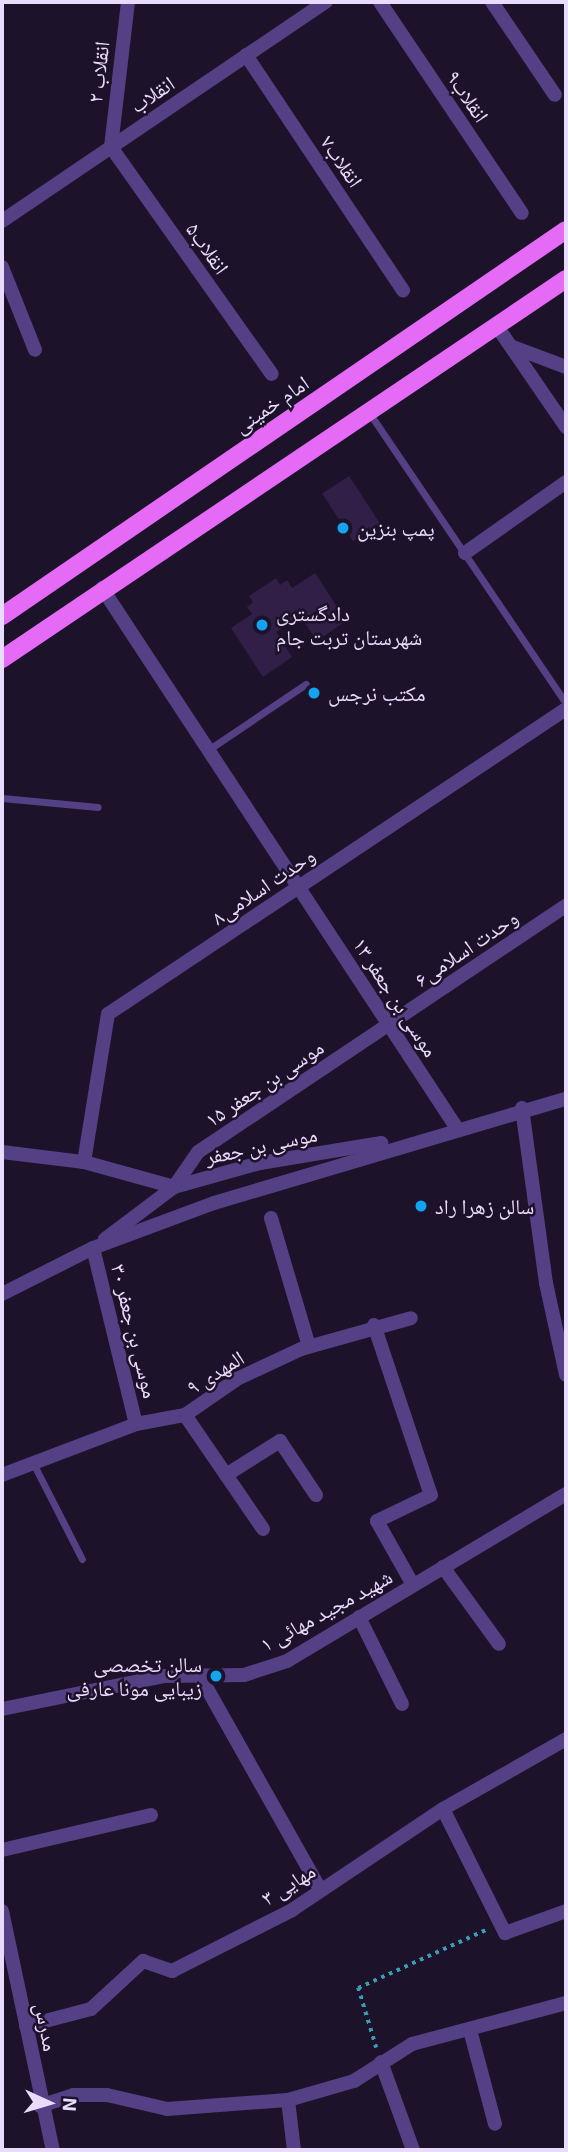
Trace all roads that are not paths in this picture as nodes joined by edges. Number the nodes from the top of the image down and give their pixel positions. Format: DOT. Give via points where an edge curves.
graph roads {
  1 [pos="128,2"];
  2 [pos="326,2"];
  3 [pos="380,2"];
  4 [pos="492,2"];
  5 [pos="246,55"];
  6 [pos="555,95"];
  7 [pos="111,147"];
  8 [pos="522,213"];
  9 [pos="2,221"];
  10 [pos="563,236"];
  11 [pos="2,267"];
  12 [pos="566,279"];
  13 [pos="402,290"];
  14 [pos="496,325"];
  15 [pos="513,347"];
  16 [pos="35,350"];
  17 [pos="566,367"];
  18 [pos="272,374"];
  19 [pos="368,410"];
  20 [pos="566,427"];
  21 [pos="566,482"];
  22 [pos="466,554"];
  23 [pos="102,588"];
  24 [pos="2,616"];
  25 [pos="6,652"];
  26 [pos="306,684"];
  27 [pos="566,703"];
  28 [pos="566,709"];
  29 [pos="208,750"];
  30 [pos="2,798"];
  31 [pos="98,807"];
  32 [pos="298,887"];
  33 [pos="566,906"];
  34 [pos="389,1025"];
  35 [pos="566,1099"];
  36 [pos="522,1108"];
  37 [pos="458,1130"];
  38 [pos="2,1152"];
  39 [pos="84,1162"];
  40 [pos="174,1187"];
  41 [pos="271,1218"];
  42 [pos="93,1248"];
  43 [pos="2,1294"];
  44 [pos="411,1318"];
  45 [pos="374,1325"];
  46 [pos="309,1346"];
  47 [pos="566,1375"];
  48 [pos="185,1415"];
  49 [pos="136,1424"];
  50 [pos="32,1460"];
  51 [pos="2,1475"];
  52 [pos="226,1475"];
  53 [pos="566,1494"];
  54 [pos="316,1495"];
  55 [pos="263,1529"];
  56 [pos="82,1559"];
  57 [pos="443,1567"];
  58 [pos="413,1585"];
  59 [pos="359,1618"];
  60 [pos="499,1644"];
  61 [pos="200,1676"];
  62 [pos="402,1704"];
  63 [pos="2,1709"];
  64 [pos="566,1739"];
  65 [pos="443,1809"];
  66 [pos="151,1815"];
  67 [pos="2,1850"];
  68 [pos="320,1889"];
  69 [pos="2,1911"];
  70 [pos="566,1911"];
  71 [pos="565,2007"];
  72 [pos="26,2026"];
  73 [pos="470,2030"];
  74 [pos="381,2062"];
  75 [pos="288,2099"];
  76 [pos="40,2106"];
  77 [pos="495,2124"];
  78 [pos="53,2150"];
  79 [pos="294,2150"];
  80 [pos="412,2150"];
  1 -- 7 [label="street, انقلاب ۲"];
  2 -- 5 [label="street, انقلاب"];
  3 -- 8 [label="street, انقلاب۹"];
  4 -- 6 [label="street"];
  5 -- 7 [label="street, انقلاب"];
  5 -- 13 [label="street, انقلاب۷"];
  7 -- 9 [label="street, انقلاب"];
  7 -- 18 [label="street, انقلاب۵"];
  10 -- 24 [label="main road, امام خمینی"];
  11 -- 16 [label="street"];
  12 -- 14 [label="main road"];
  14 -- 15 [label="street"];
  14 -- 19 [label="main road"];
  15 -- 17 [label="street"];
  15 -- 20 [label="street"];
  19 -- 22 [label="lane"];
  19 -- 23 [label="main road"];
  21 -- 22 [label="street"];
  22 -- 27 [label="lane"];
  23 -- 25 [label="main road"];
  23 -- 29 [label="street, موسی بن جعفر ۱۳"];
  26 -- 29 [label="lane"];
  28 -- 32 [label="street, وحدت اسلامی۸"];
  29 -- 32 [label="street, موسی بن جعفر ۱۳"];
  30 -- 31 [label="lane"];
  32 -- 34 [label="street, موسی بن جعفر ۱۳"];
  32 -- 39 [label="street, وحدت اسلامی۸" via="108,1014"];
  33 -- 34 [label="street, وحدت اسلامی۶"];
  34 -- 37 [label="street, موسی بن جعفر ۱۳"];
  34 -- 40 [label="street, موسی بن جعفر ۱۵" via="198,1152"];
  35 -- 36 [label="street, موسی بن جعفر"];
  36 -- 37 [label="street, موسی بن جعفر"];
  36 -- 47 [label="street" via="546,1283"];
  37 -- 40 [label="street, موسی بن جعفر" via="260,1163"];
  37 -- 42 [label="street, موسی بن جعفر" via="263,1187"];
  38 -- 39 [label="street"];
  39 -- 40 [label="street"];
  40 -- 42 [label="street, موسی بن جعفر"];
  41 -- 46 [label="street"];
  42 -- 43 [label="street, موسی بن جعفر"];
  42 -- 49 [label="street, موسی بن جعفر ۳۰"];
  44 -- 45 [label="street, المهدی ۹"];
  45 -- 46 [label="street, المهدی ۹"];
  45 -- 58 [label="street" via="431,1495 377,1521"];
  46 -- 48 [label="street, المهدی ۹" via="237,1380"];
  48 -- 49 [label="street, المهدی ۹"];
  48 -- 52 [label="street"];
  49 -- 50 [label="street, المهدی ۹"];
  50 -- 51 [label="street, المهدی ۹"];
  50 -- 56 [label="lane"];
  52 -- 54 [label="street" via="280,1441"];
  52 -- 55 [label="street"];
  53 -- 57 [label="street, شهید مجید مهائی ۱"];
  57 -- 58 [label="street, شهید مجید مهائی ۱"];
  57 -- 60 [label="street"];
  58 -- 59 [label="street, شهید مجید مهائی ۱"];
  59 -- 61 [label="street, شهید مجید مهائی ۱" via="287,1661 244,1675"];
  59 -- 62 [label="street"];
  61 -- 63 [label="street, شهید مجید مهائی ۱" via="163,1676"];
  61 -- 68 [label="street"];
  64 -- 65 [label="street, مهایی ۳"];
  65 -- 68 [label="street, مهایی ۳"];
  65 -- 70 [label="street" via="503,1928"];
  66 -- 67 [label="street"];
  68 -- 72 [label="street, مهایی ۳" via="292,1910 172,1970 143,1961 91,2009"];
  69 -- 72 [label="street, مدرس"];
  71 -- 73 [label="street"];
  72 -- 76 [label="street, مدرس"];
  73 -- 74 [label="street" via="412,2044"];
  73 -- 77 [label="street"];
  74 -- 75 [label="street" via="354,2081"];
  74 -- 80 [label="street"];
  75 -- 76 [label="street" via="167,2109 107,2095 84,2095"];
  75 -- 79 [label="street"];
  76 -- 78 [label="street, مدرس"];
}
